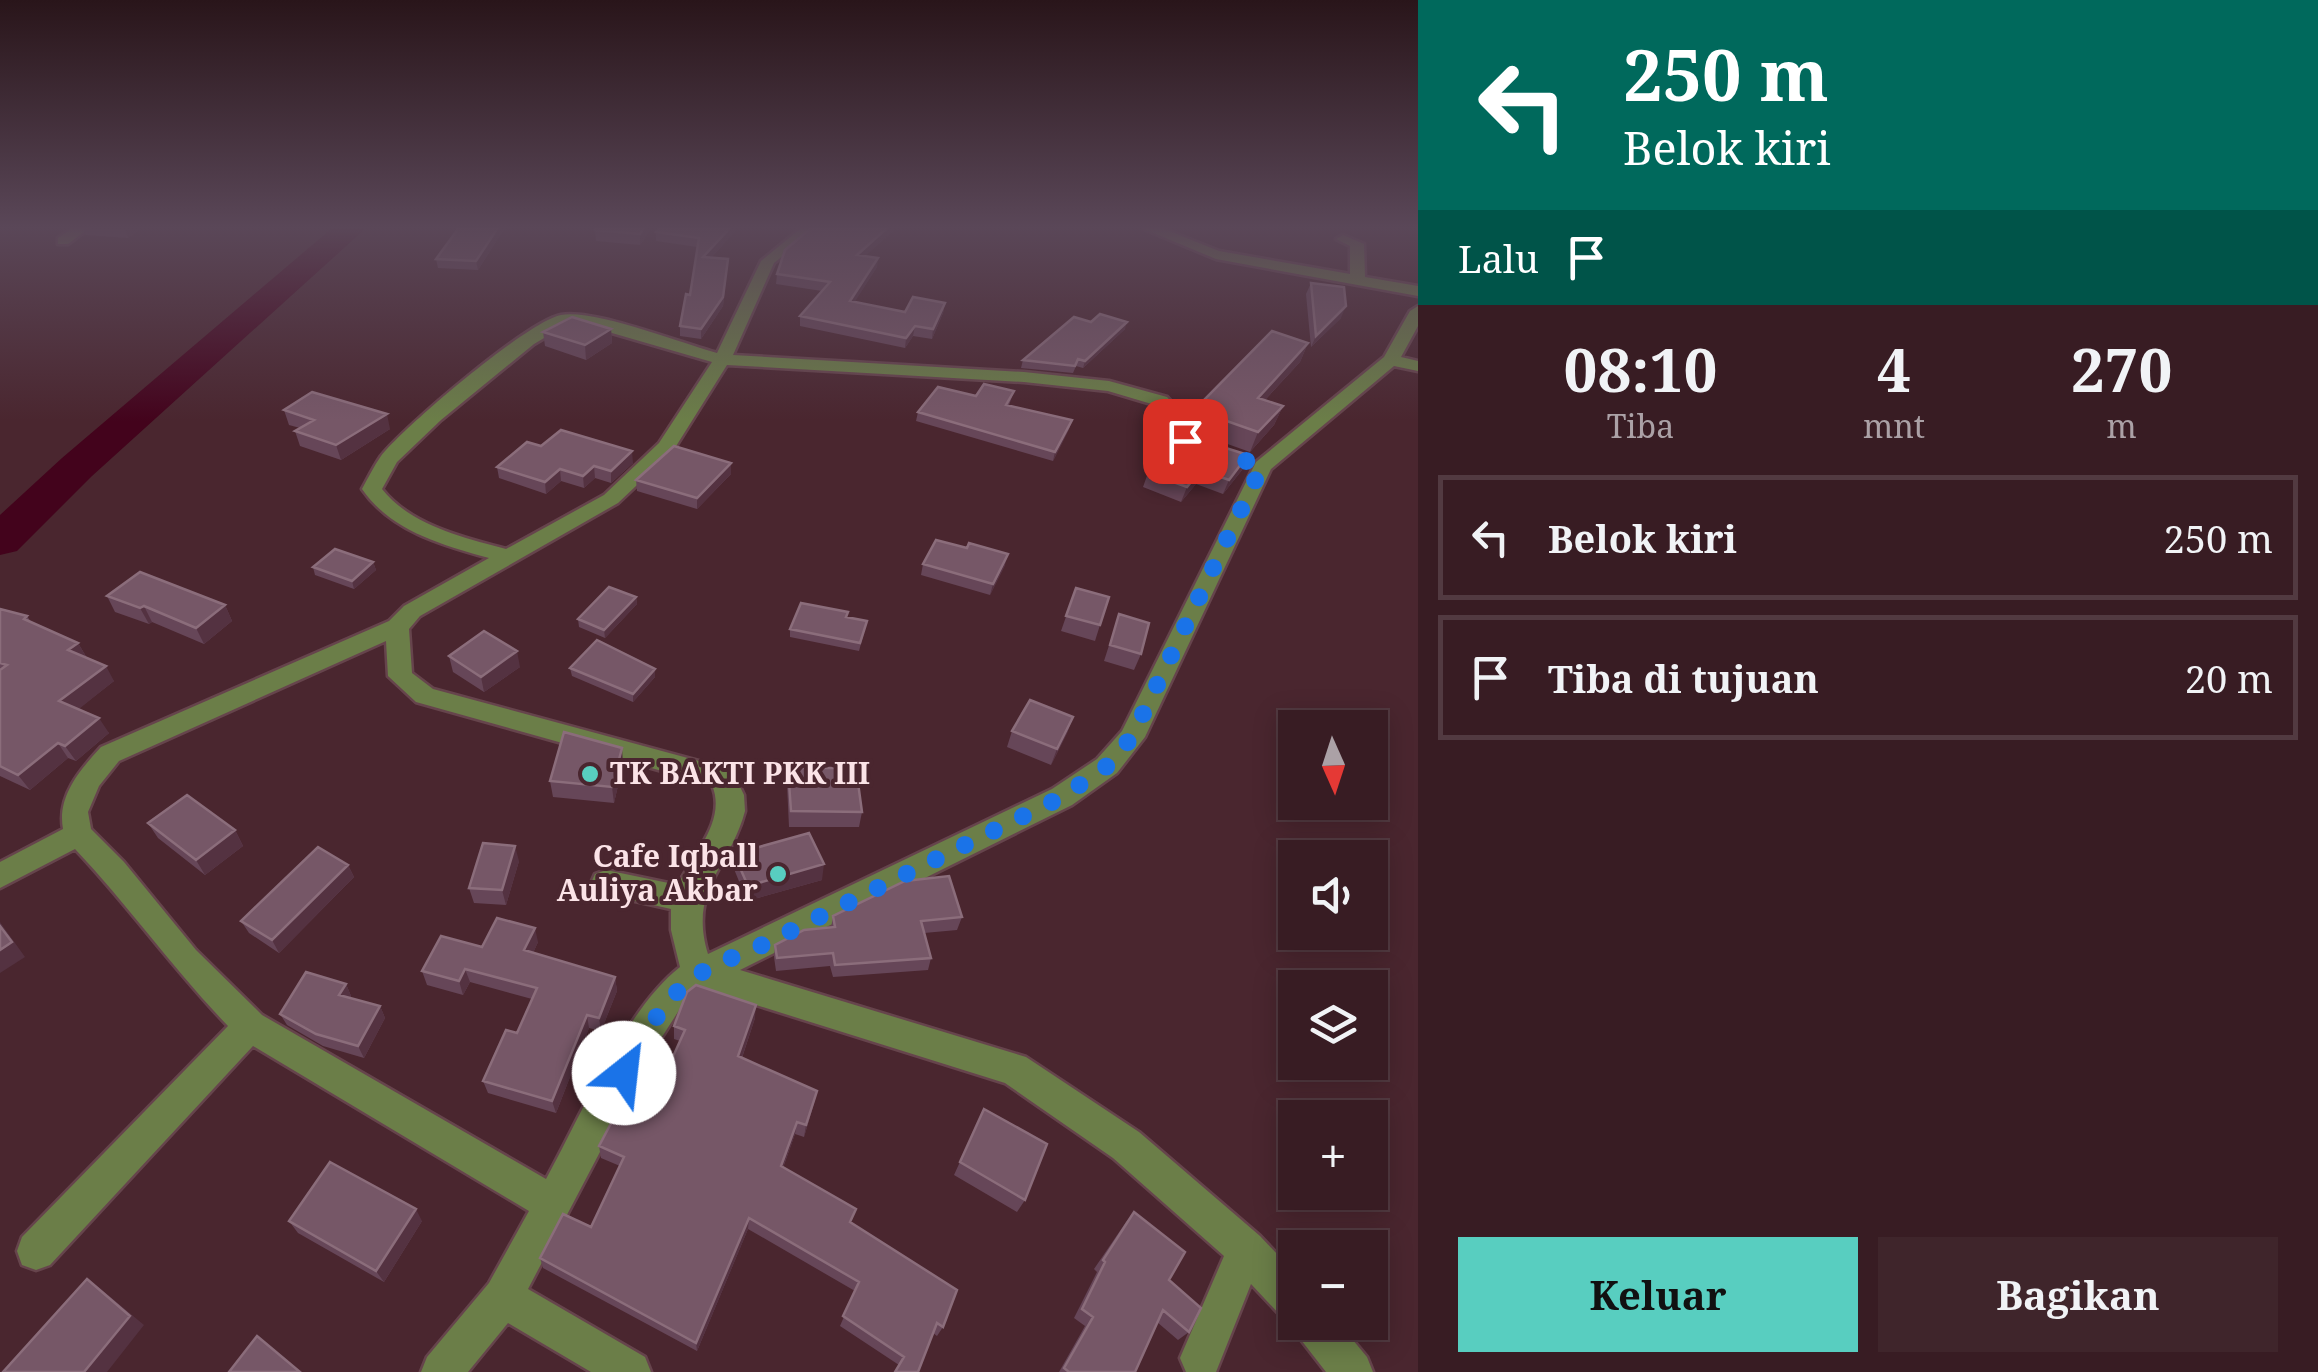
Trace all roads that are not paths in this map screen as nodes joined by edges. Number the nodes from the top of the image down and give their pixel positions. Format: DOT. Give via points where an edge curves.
graph roads {
  1 [pos="753,293"];
  2 [pos="1418,311"];
  3 [pos="722,360"];
  4 [pos="1404,363"];
  5 [pos="1247,461"];
  6 [pos="510,558"];
  7 [pos="398,627"];
  8 [pos="78,834"];
  9 [pos="0,876"];
  10 [pos="606,883"];
  11 [pos="687,900"];
  12 [pos="698,972"];
  13 [pos="250,1026"];
  14 [pos="554,1205"];
  15 [pos="1246,1250"];
  16 [pos="36,1251"];
  17 [pos="1278,1284"];
  18 [pos="503,1297"];
  19 [pos="1326,1340"];
  20 [pos="1200,1358"];
  21 [pos="442,1372"];
  22 [pos="630,1372"];
  23 [pos="1352,1372"];
  1 -- 3 [label="street"];
  2 -- 4 [label="street"];
  3 -- 5 [label="street" via="1109,386 1161,401 1185,441"];
  3 -- 6 [label="street" via="666,446 611,499"];
  3 -- 6 [label="street" via="582,319 562,320 528,340 389,459 372,489 379,502 465,545"];
  4 -- 5 [label="street"];
  5 -- 12 [label="street" via="1132,737 1107,766 1062,797"];
  6 -- 7 [label="street" via="412,611"];
  7 -- 8 [label="street" via="110,754 87,781 74,812"];
  7 -- 11 [label="street" via="400,676 425,696 722,777 733,794 732,820"];
  8 -- 9 [label="street"];
  8 -- 13 [label="street"];
  10 -- 11 [label="street"];
  11 -- 12 [label="street" via="684,930"];
  12 -- 14 [label="street" via="672,993 642,1040"];
  12 -- 15 [label="street" via="1014,1069 1126,1145"];
  13 -- 14 [label="street"];
  13 -- 16 [label="street"];
  14 -- 18 [label="street"];
  15 -- 17 [label="street"];
  15 -- 20 [label="street"];
  18 -- 21 [label="street"];
  18 -- 22 [label="street"];
  19 -- 23 [label="street"];
}
